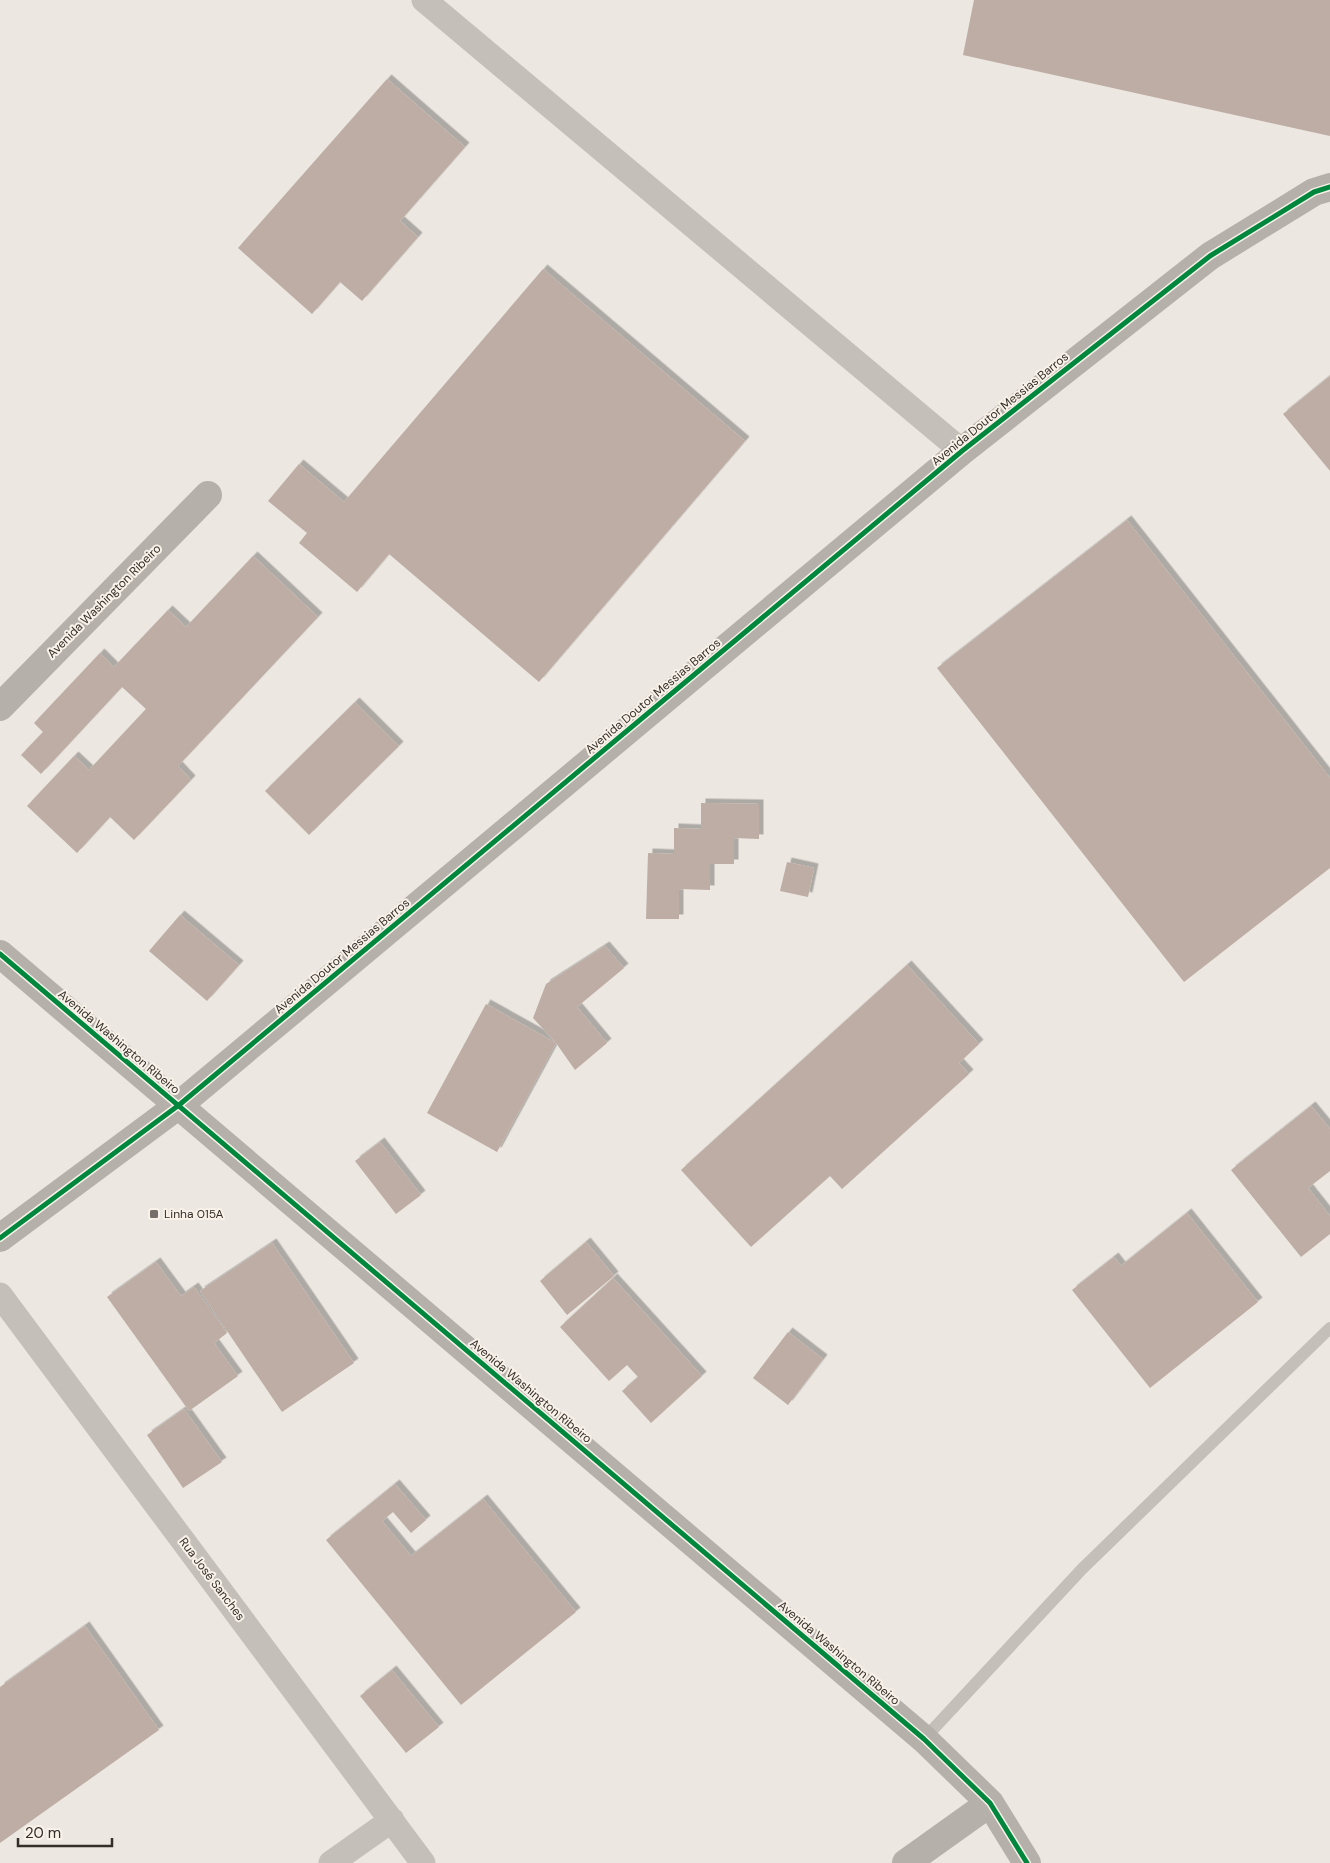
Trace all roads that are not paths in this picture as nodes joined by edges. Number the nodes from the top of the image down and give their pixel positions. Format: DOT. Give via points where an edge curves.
graph roads {
  1 [pos="424,0"];
  2 [pos="1330,187"];
  3 [pos="962,451"];
  4 [pos="208,495"];
  5 [pos="0,707"];
  6 [pos="0,954"];
  7 [pos="179,1105"];
  8 [pos="0,1238"];
  9 [pos="0,1295"];
  10 [pos="1330,1328"];
  11 [pos="924,1739"];
  12 [pos="990,1803"];
  13 [pos="392,1820"];
  14 [pos="331,1863"];
  15 [pos="423,1863"];
  16 [pos="906,1863"];
  17 [pos="1027,1863"];
  1 -- 3 [label="street"];
  2 -- 3 [label="street, Avenida Doutor Messias Barros" via="1314,192 1210,256"];
  3 -- 7 [label="street, Avenida Doutor Messias Barros"];
  4 -- 5 [label="street, Avenida Washington Ribeiro"];
  6 -- 7 [label="street, Avenida Washington Ribeiro"];
  7 -- 8 [label="street, Avenida Doutor Messias Barros"];
  7 -- 11 [label="street, Avenida Washington Ribeiro"];
  9 -- 13 [label="street, Rua José Sanches"];
  10 -- 11 [label="lane" via="1082,1569"];
  11 -- 12 [label="street, Avenida Washington Ribeiro"];
  12 -- 16 [label="street"];
  12 -- 17 [label="street, Avenida Washington Ribeiro"];
  13 -- 14 [label="street"];
  13 -- 15 [label="street, Rua José Sanches"];
}
